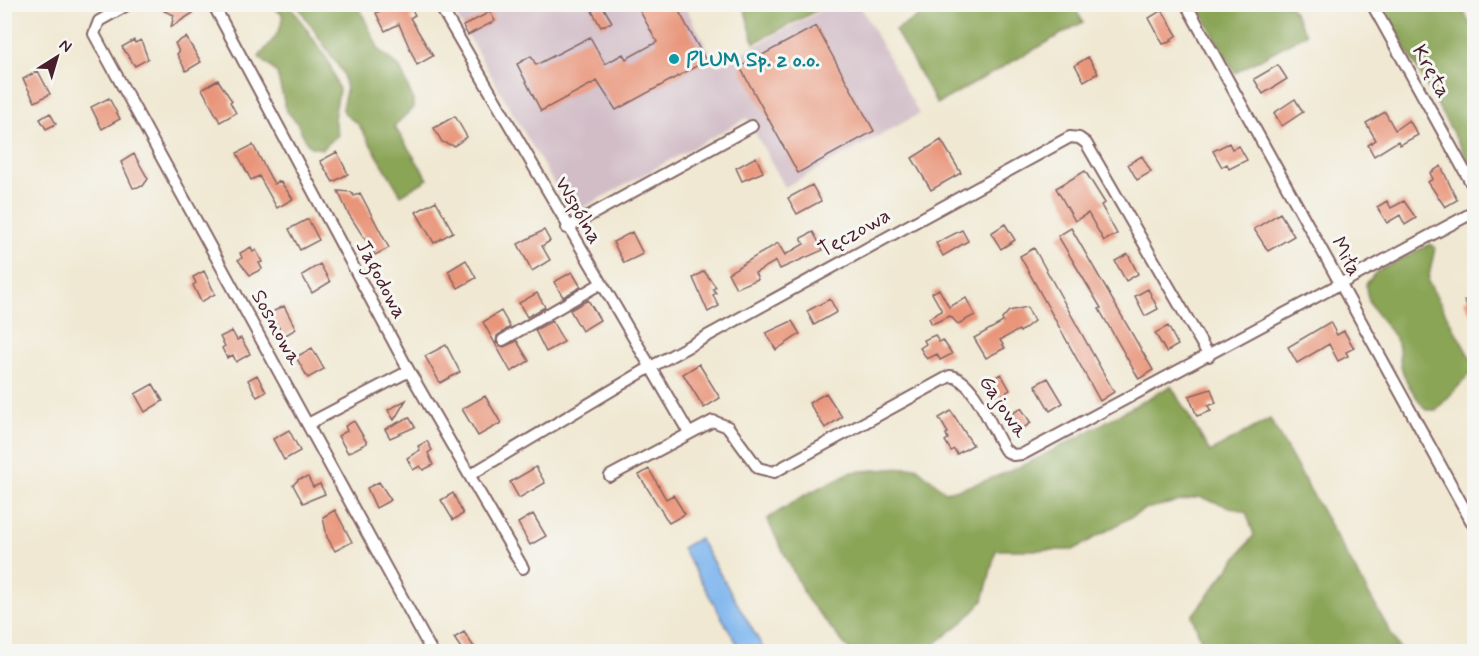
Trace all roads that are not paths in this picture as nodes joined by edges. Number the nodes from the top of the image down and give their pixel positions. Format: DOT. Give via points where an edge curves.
graph roads {
  1 [pos="129,4"];
  2 [pos="213,4"];
  3 [pos="438,4"];
  4 [pos="1186,4"];
  5 [pos="1372,4"];
  6 [pos="752,126"];
  7 [pos="1474,188"];
  8 [pos="1474,212"];
  9 [pos="567,228"];
  10 [pos="600,284"];
  11 [pos="1342,285"];
  12 [pos="503,340"];
  13 [pos="1209,356"];
  14 [pos="649,368"];
  15 [pos="409,371"];
  16 [pos="308,424"];
  17 [pos="689,433"];
  18 [pos="470,475"];
  19 [pos="610,476"];
  20 [pos="1474,526"];
  21 [pos="523,568"];
  22 [pos="432,651"];
  1 -- 16 [label="street, Sosnowa" via="99,21 94,34"];
  2 -- 15 [label="street, Jagodowa"];
  3 -- 9 [label="street, Wspólna"];
  4 -- 11 [label="street, Miła"];
  5 -- 7 [label="street, Kręta"];
  6 -- 9 [label="street"];
  8 -- 11 [label="street, Gajowa"];
  9 -- 10 [label="street, Wspólna"];
  10 -- 12 [label="street"];
  10 -- 14 [label="street, Wspólna"];
  11 -- 13 [label="street, Gajowa"];
  11 -- 20 [label="street, Miła"];
  13 -- 14 [label="street, Tęczowa" via="1086,143 1071,137"];
  13 -- 17 [label="street, Gajowa" via="1018,455 1005,450 967,384 957,377 944,378 774,472 758,468 723,423 708,423"];
  14 -- 17 [label="street, Wspólna"];
  14 -- 18 [label="street, Tęczowa"];
  15 -- 16 [label="street"];
  15 -- 18 [label="street, Jagodowa"];
  16 -- 22 [label="street, Sosnowa"];
  17 -- 19 [label="street, Gajowa"];
  18 -- 21 [label="street, Jagodowa"];
}
